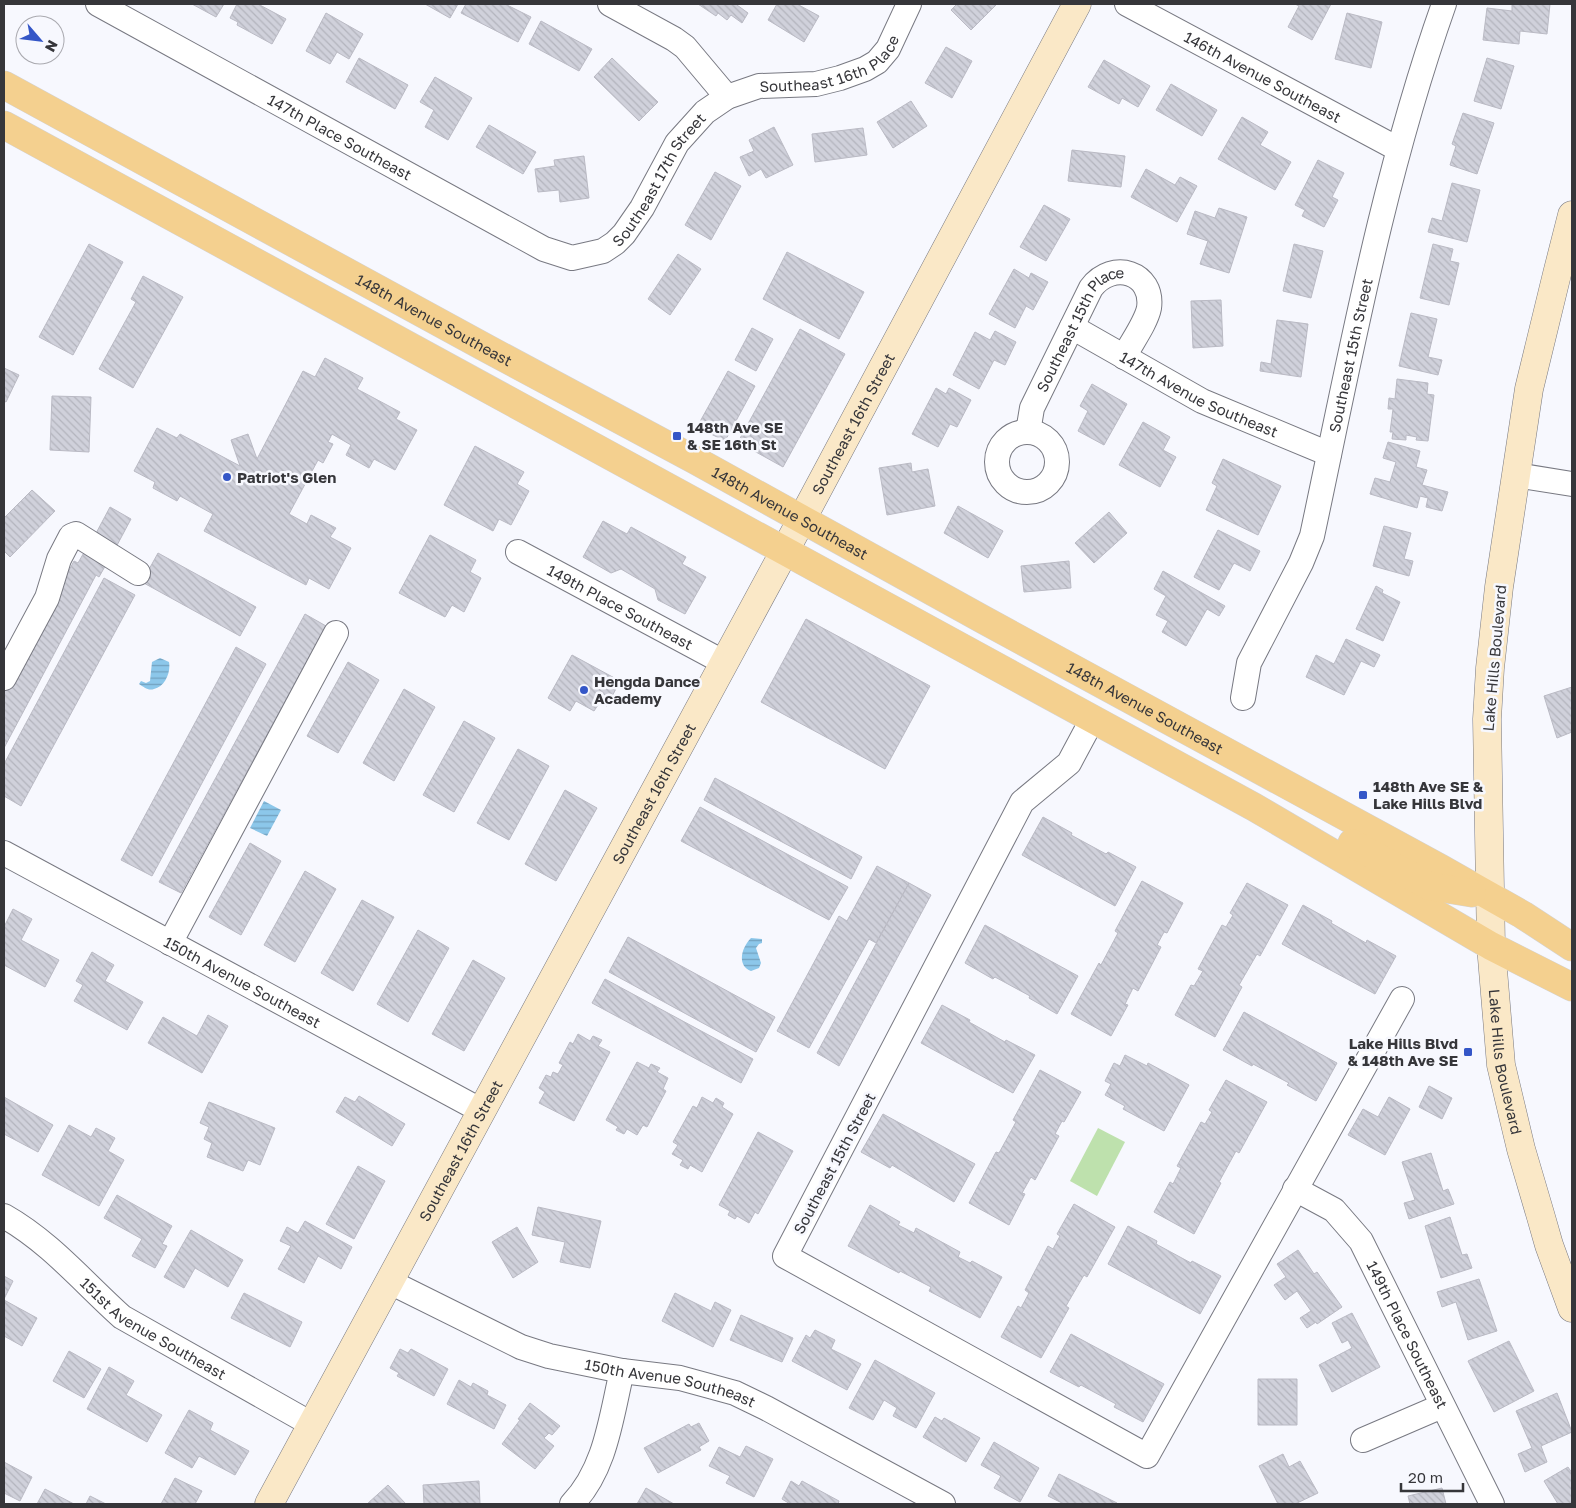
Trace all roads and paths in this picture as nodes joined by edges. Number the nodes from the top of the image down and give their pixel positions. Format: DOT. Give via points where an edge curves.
graph roads {
  1 [pos="98,4"];
  2 [pos="610,4"];
  3 [pos="909,4"];
  4 [pos="1077,4"];
  5 [pos="1127,4"];
  6 [pos="1444,4"];
  7 [pos="4,85"];
  8 [pos="728,97"];
  9 [pos="4,125"];
  10 [pos="1398,149"];
  11 [pos="1572,215"];
  12 [pos="586,255"];
  13 [pos="1072,328"];
  14 [pos="1124,357"];
  15 [pos="1028,432"];
  16 [pos="1329,454"];
  17 [pos="1516,475"];
  18 [pos="1572,484"];
  19 [pos="802,519"];
  20 [pos="784,551"];
  21 [pos="518,552"];
  22 [pos="138,573"];
  23 [pos="336,633"];
  24 [pos="723,662"];
  25 [pos="4,678"];
  26 [pos="1243,698"];
  27 [pos="1092,720"];
  28 [pos="1254,807"];
  29 [pos="4,853"];
  30 [pos="1491,897"];
  31 [pos="170,943"];
  32 [pos="1491,946"];
  33 [pos="1571,947"];
  34 [pos="1572,987"];
  35 [pos="1402,999"];
  36 [pos="482,1111"];
  37 [pos="1295,1189"];
  38 [pos="4,1216"];
  39 [pos="390,1282"];
  40 [pos="1572,1308"];
  41 [pos="622,1371"];
  42 [pos="1442,1406"];
  43 [pos="313,1425"];
  44 [pos="1363,1440"];
  45 [pos="269,1504"];
  46 [pos="572,1504"];
  47 [pos="943,1504"];
  48 [pos="1492,1504"];
  1 -- 12 [label="street, 147th Place Southeast" via="544,249 572,258"];
  2 -- 8 [label="street" via="685,47"];
  3 -- 8 [label="street, Southeast 16th Place" via="888,49 877,62 865,69 816,84 759,86"];
  4 -- 19 [label="street, Southeast 16th Street"];
  5 -- 10 [label="street, 146th Avenue Southeast"];
  6 -- 10 [label="street, Southeast 15th Street"];
  7 -- 19 [label="main road, 148th Avenue Southeast"];
  8 -- 12 [label="street, Southeast 17th Street" via="705,112 677,143 624,234 603,251"];
  9 -- 20 [label="main road"];
  10 -- 16 [label="street, Southeast 15th Street"];
  11 -- 17 [label="street, Lake Hills Boulevard" via="1530,389"];
  13 -- 14 [label="street, 147th Avenue Southeast"];
  13 -- 14 [label="street, Southeast 15th Place" via="1098,279 1115,272 1134,276 1147,290 1148,309"];
  13 -- 15 [label="street, Southeast 15th Place" via="1032,408"];
  14 -- 16 [label="street, 147th Avenue Southeast" via="1202,401"];
  16 -- 26 [label="street, Southeast 15th Street" via="1312,536 1249,663"];
  17 -- 18 [label="street"];
  17 -- 30 [label="street, Lake Hills Boulevard" via="1490,668 1487,719"];
  19 -- 20 [label="street, Southeast 16th Street"];
  19 -- 30 [label="main road, 148th Avenue Southeast"];
  20 -- 24 [label="street, Southeast 16th Street"];
  20 -- 27 [label="main road"];
  21 -- 24 [label="street, 149th Place Southeast"];
  22 -- 25 [label="street" via="76,534 71,536 59,559 47,598"];
  23 -- 31 [label="street"];
  24 -- 36 [label="street, Southeast 16th Street"];
  27 -- 28 [label="main road"];
  27 -- 37 [label="street, Southeast 15th Street" via="1069,763 1022,802 786,1256 1147,1456"];
  28 -- 30 [label="main road" via="1295,812 1429,886"];
  28 -- 32 [label="main road"];
  29 -- 31 [label="street, 150th Avenue Southeast"];
  30 -- 32 [label="street, Lake Hills Boulevard"];
  30 -- 33 [label="main road, 148th Avenue Southeast"];
  31 -- 36 [label="street, 150th Avenue Southeast"];
  32 -- 33 [label="main road" via="1511,940 1555,949"];
  32 -- 34 [label="main road"];
  32 -- 40 [label="street, Lake Hills Boulevard" via="1501,1065 1521,1149"];
  35 -- 37 [label="street"];
  36 -- 39 [label="street, Southeast 16th Street"];
  37 -- 42 [label="street, 149th Place Southeast" via="1334,1210 1361,1241"];
  38 -- 43 [label="street, 151st Avenue Southeast" via="44,1243 122,1317"];
  39 -- 41 [label="street, 150th Avenue Southeast" via="521,1347"];
  39 -- 43 [label="street, Southeast 16th Street"];
  41 -- 46 [label="street" via="604,1450 592,1477"];
  41 -- 47 [label="street, 150th Avenue Southeast" via="680,1378 735,1393"];
  42 -- 44 [label="street"];
  42 -- 48 [label="street, 149th Place Southeast"];
  43 -- 45 [label="street, Southeast 16th Street"];
}
